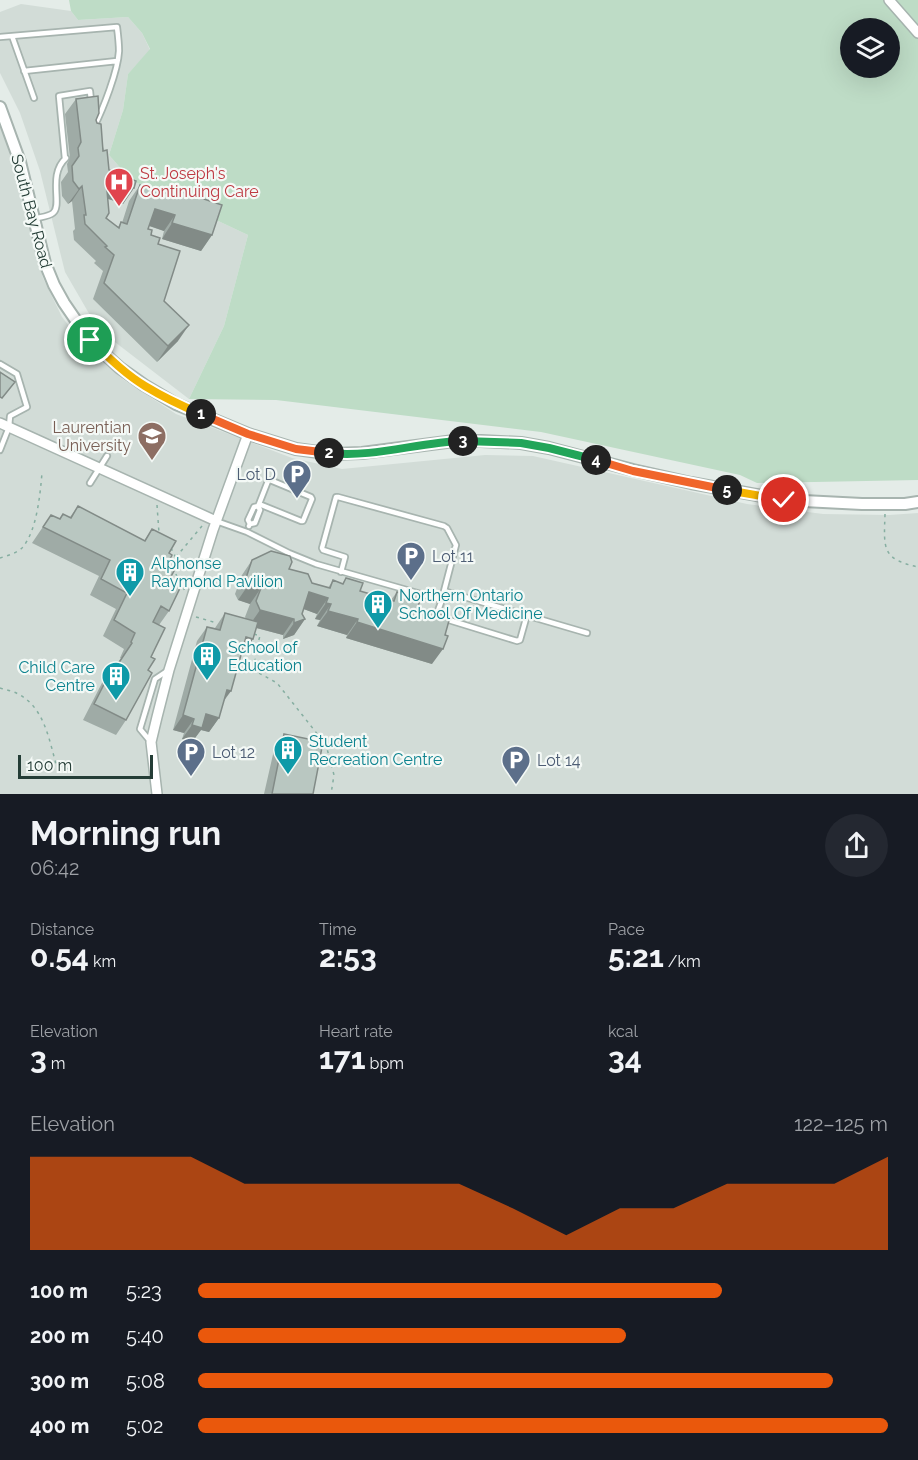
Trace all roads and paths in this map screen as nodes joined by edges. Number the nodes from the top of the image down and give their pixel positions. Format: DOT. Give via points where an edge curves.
graph roads {
  1 [pos="889,0"];
  2 [pos="918,33"];
  3 [pos="12,36"];
  4 [pos="0,37"];
  5 [pos="117,61"];
  6 [pos="24,70"];
  7 [pos="34,98"];
  8 [pos="0,107"];
  9 [pos="91,111"];
  10 [pos="92,121"];
  11 [pos="34,219"];
  12 [pos="0,364"];
  13 [pos="0,423"];
  14 [pos="9,427"];
  15 [pos="248,434"];
  16 [pos="0,450"];
  17 [pos="107,456"];
  18 [pos="100,468"];
  19 [pos="42,473"];
  20 [pos="90,483"];
  21 [pos="157,495"];
  22 [pos="918,502"];
  23 [pos="885,504"];
  24 [pos="258,505"];
  25 [pos="206,517"];
  26 [pos="216,520"];
  27 [pos="247,532"];
  28 [pos="159,534"];
  29 [pos="167,541"];
  30 [pos="0,558"];
  31 [pos="176,558"];
  32 [pos="918,567"];
  33 [pos="341,572"];
  34 [pos="444,591"];
  35 [pos="442,600"];
  36 [pos="190,602"];
  37 [pos="187,614"];
  38 [pos="527,615"];
  39 [pos="215,623"];
  40 [pos="249,633"];
  41 [pos="586,633"];
  42 [pos="0,688"];
  43 [pos="73,771"];
  44 [pos="158,794"];
  45 [pos="331,794"];
  1 -- 2 [label="street"];
  3 -- 4 [label="lane"];
  3 -- 5 [label="lane" via="117,27"];
  3 -- 6 [label="lane"];
  5 -- 6 [label="lane"];
  5 -- 10 [label="lane" via="93,130"];
  6 -- 7 [label="lane"];
  8 -- 11 [label="street, South Bay Road" via="20,162"];
  9 -- 11 [label="lane" via="90,91 59,96 66,158 57,171 56,208 53,213"];
  11 -- 15 [label="street, South Bay Road" via="54,285 90,340 144,386"];
  12 -- 14 [label="lane" via="17,374 27,407 10,416"];
  13 -- 14 [label="street"];
  14 -- 16 [label="lane"];
  14 -- 18 [label="street"];
  15 -- 23 [label="street, South Bay Road" via="296,449 333,454 454,441 521,443 633,471 766,497"];
  15 -- 26 [label="street"];
  17 -- 18 [label="lane"];
  18 -- 20 [label="lane"];
  18 -- 21 [label="street"];
  19 -- 30 [label="path" via="31,532 21,549"];
  21 -- 25 [label="street"];
  21 -- 28 [label="path"];
  22 -- 23 [label="street, South Bay Road"];
  23 -- 32 [label="path" via="884,547 893,559"];
  24 -- 24 [label="lane" via="270,480 312,499 303,521"];
  24 -- 27 [label="lane" via="255,523 250,524"];
  25 -- 26 [label="street"];
  25 -- 31 [label="path"];
  26 -- 27 [label="lane"];
  26 -- 36 [label="street"];
  27 -- 33 [label="lane"];
  29 -- 31 [label="path"];
  31 -- 36 [label="path" via="171,565"];
  33 -- 34 [label="lane" via="345,557 322,548 338,496 447,528 456,545"];
  33 -- 35 [label="lane"];
  34 -- 35 [label="lane"];
  34 -- 38 [label="lane"];
  35 -- 38 [label="lane" via="439,616 517,641"];
  36 -- 37 [label="street"];
  37 -- 39 [label="path"];
  37 -- 44 [label="street" via="151,742"];
  38 -- 41 [label="lane"];
  40 -- 45 [label="path" via="260,636 254,656 259,673 277,683 326,745 334,775"];
  42 -- 43 [label="path" via="36,707 56,764"];
}
